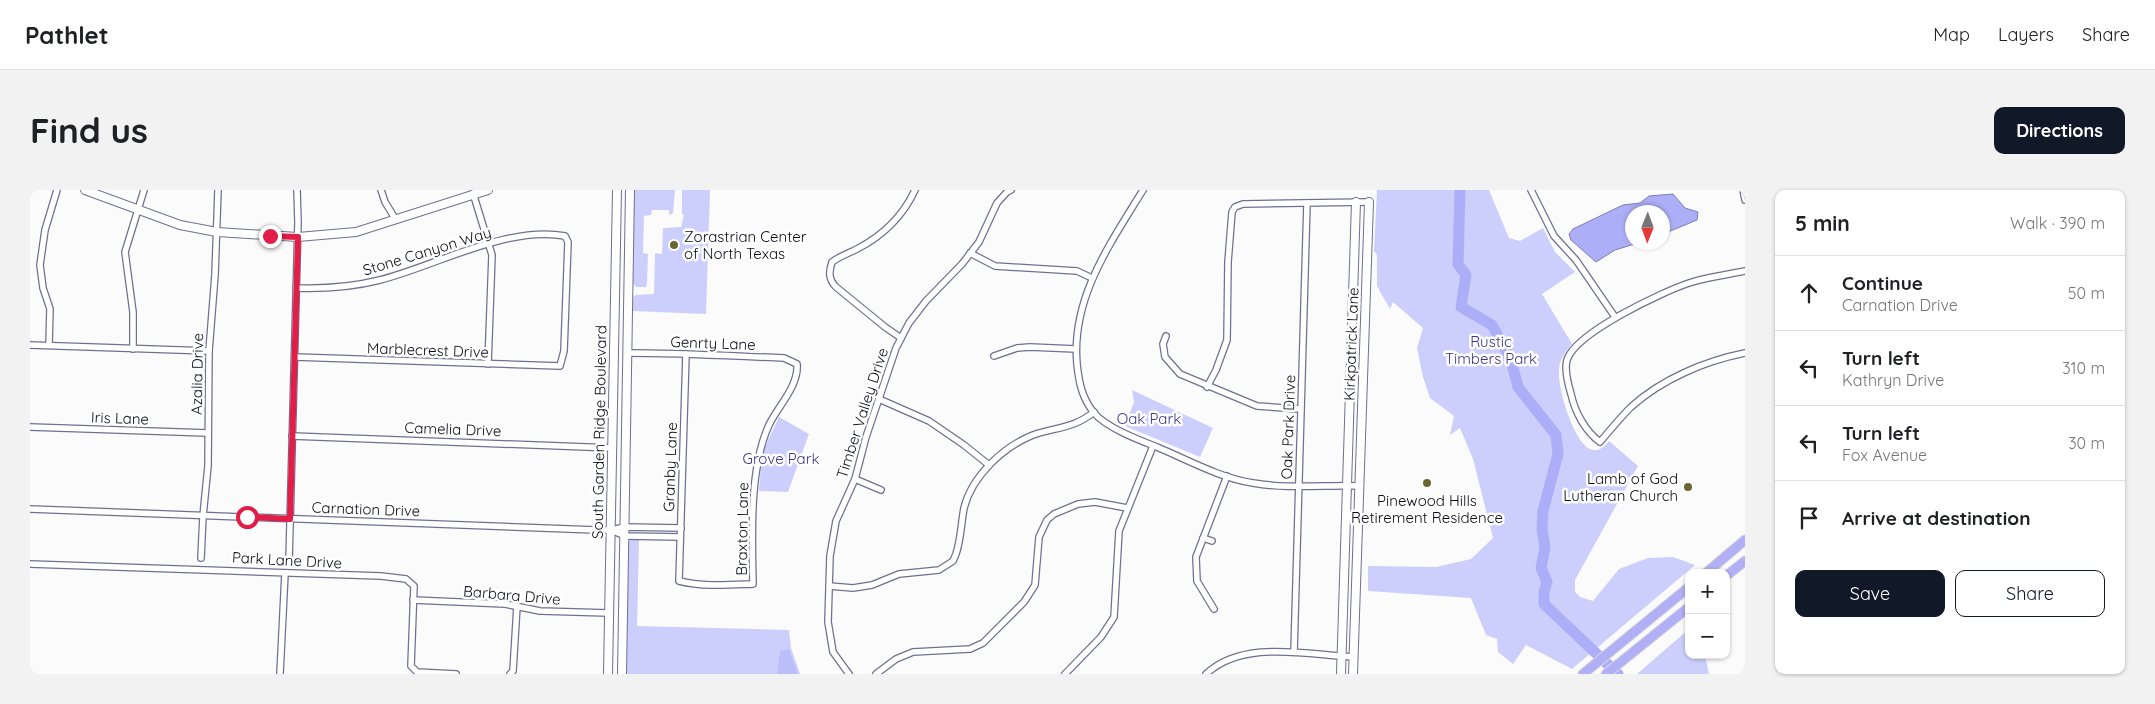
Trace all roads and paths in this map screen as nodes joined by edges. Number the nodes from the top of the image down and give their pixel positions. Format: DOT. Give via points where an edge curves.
graph roads {
  1 [pos="57,190"];
  2 [pos="85,190"];
  3 [pos="144,190"];
  4 [pos="218,190"];
  5 [pos="296,190"];
  6 [pos="381,190"];
  7 [pos="488,190"];
  8 [pos="617,190"];
  9 [pos="630,190"];
  10 [pos="915,190"];
  11 [pos="1011,190"];
  12 [pos="1143,190"];
  13 [pos="1531,190"];
  14 [pos="1743,190"];
  15 [pos="473,194"];
  16 [pos="1745,200"];
  17 [pos="1356,202"];
  18 [pos="1369,202"];
  19 [pos="1307,203"];
  20 [pos="139,211"];
  21 [pos="396,220"];
  22 [pos="217,232"];
  23 [pos="298,237"];
  24 [pos="489,243"];
  25 [pos="970,253"];
  26 [pos="1745,271"];
  27 [pos="1092,278"];
  28 [pos="296,288"];
  29 [pos="1616,317"];
  30 [pos="1166,336"];
  31 [pos="901,338"];
  32 [pos="30,345"];
  33 [pos="49,345"];
  34 [pos="133,349"];
  35 [pos="1076,349"];
  36 [pos="209,351"];
  37 [pos="628,353"];
  38 [pos="686,354"];
  39 [pos="1745,354"];
  40 [pos="994,356"];
  41 [pos="294,357"];
  42 [pos="488,364"];
  43 [pos="797,364"];
  44 [pos="560,366"];
  45 [pos="1207,387"];
  46 [pos="879,399"];
  47 [pos="1300,409"];
  48 [pos="1094,412"];
  49 [pos="30,427"];
  50 [pos="208,433"];
  51 [pos="292,436"];
  52 [pos="1153,446"];
  53 [pos="613,448"];
  54 [pos="989,465"];
  55 [pos="1227,476"];
  56 [pos="854,479"];
  57 [pos="1299,485"];
  58 [pos="1347,486"];
  59 [pos="1360,486"];
  60 [pos="881,490"];
  61 [pos="1127,508"];
  62 [pos="30,509"];
  63 [pos="203,516"];
  64 [pos="290,519"];
  65 [pos="625,527"];
  66 [pos="681,528"];
  67 [pos="611,530"];
  68 [pos="625,536"];
  69 [pos="680,538"];
  70 [pos="1203,538"];
  71 [pos="1745,540"];
  72 [pos="1212,541"];
  73 [pos="201,558"];
  74 [pos="1745,561"];
  75 [pos="289,562"];
  76 [pos="30,564"];
  77 [pos="1711,569"];
  78 [pos="285,573"];
  79 [pos="1730,573"];
  80 [pos="679,581"];
  81 [pos="829,586"];
  82 [pos="1685,590"];
  83 [pos="413,600"];
  84 [pos="517,606"];
  85 [pos="1214,610"];
  86 [pos="1685,610"];
  87 [pos="609,613"];
  88 [pos="1294,652"];
  89 [pos="1341,656"];
  90 [pos="1353,657"];
  91 [pos="280,674"];
  92 [pos="456,674"];
  93 [pos="510,674"];
  94 [pos="608,674"];
  95 [pos="622,674"];
  96 [pos="850,674"];
  97 [pos="876,674"];
  98 [pos="1066,674"];
  99 [pos="1206,674"];
  100 [pos="1341,674"];
  101 [pos="1353,674"];
  102 [pos="1583,674"];
  103 [pos="1606,674"];
  1 -- 33 [label="street" via="45,230 40,265 50,309"];
  2 -- 20 [label="main road"];
  3 -- 20 [label="street"];
  4 -- 22 [label="street, Azalia Drive"];
  5 -- 23 [label="street"];
  6 -- 21 [label="street"];
  7 -- 15 [label="main road"];
  8 -- 53 [label="main road, South Garden Ridge Boulevard"];
  9 -- 37 [label="main road, South Garden Ridge Boulevard"];
  10 -- 31 [label="street" via="890,226 832,262 829,271 836,287"];
  11 -- 25 [label="street, Timber Valley Drive" via="997,203 979,242"];
  12 -- 27 [label="street"];
  13 -- 29 [label="street" via="1554,236 1576,260"];
  14 -- 16 [label="street"];
  15 -- 21 [label="main road"];
  15 -- 24 [label="street"];
  17 -- 18 [label="street"];
  17 -- 19 [label="street"];
  17 -- 58 [label="main road, Kirkpatrick Lane"];
  18 -- 59 [label="main road, Kirkpatrick Lane"];
  19 -- 45 [label="street" via="1235,206 1226,243 1227,340"];
  19 -- 47 [label="street, Oak Park Drive"];
  20 -- 22 [label="main road" via="180,225"];
  20 -- 34 [label="street" via="125,252 133,312"];
  21 -- 23 [label="main road" via="356,232"];
  22 -- 23 [label="main road"];
  22 -- 36 [label="street, Azalia Drive"];
  23 -- 28 [label="street"];
  24 -- 28 [label="street, Stone Canyon Way" via="382,280 330,289"];
  24 -- 42 [label="street" via="492,268"];
  24 -- 44 [label="street, Stone Canyon Way" via="539,234 565,236 568,242 564,351"];
  25 -- 27 [label="street" via="994,266 1077,271"];
  25 -- 31 [label="street, Timber Valley Drive" via="926,301"];
  26 -- 29 [label="street" via="1689,282"];
  27 -- 35 [label="street" via="1080,314"];
  28 -- 41 [label="street"];
  29 -- 39 [label="street" via="1575,347 1567,361 1572,402 1588,434 1600,442 1631,408 1658,387 1718,359"];
  30 -- 45 [label="street" via="1163,344 1168,363 1180,374"];
  31 -- 46 [label="street, Timber Valley Drive"];
  32 -- 33 [label="street"];
  33 -- 34 [label="street"];
  34 -- 36 [label="street"];
  35 -- 40 [label="street" via="1017,348"];
  35 -- 48 [label="street" via="1082,394"];
  36 -- 50 [label="street, Azalia Drive"];
  37 -- 38 [label="street, Genrty Lane"];
  37 -- 65 [label="main road, South Garden Ridge Boulevard"];
  38 -- 43 [label="street, Genrty Lane" via="784,358"];
  38 -- 66 [label="street, Granby Lane"];
  41 -- 42 [label="street, Marblecrest Drive"];
  41 -- 51 [label="street"];
  42 -- 44 [label="street, Marblecrest Drive"];
  43 -- 80 [label="street, Braxton Lane" via="798,373 769,424 759,452 755,480 753,584 691,584"];
  45 -- 47 [label="street" via="1257,406"];
  46 -- 54 [label="street" via="929,421"];
  46 -- 56 [label="street, Timber Valley Drive"];
  47 -- 57 [label="street, Oak Park Drive"];
  48 -- 52 [label="street" via="1109,425"];
  48 -- 54 [label="street" via="1069,427 1033,436 1005,451"];
  49 -- 50 [label="street, Iris Lane"];
  50 -- 63 [label="street, Azalia Drive"];
  51 -- 53 [label="street, Camelia Drive"];
  51 -- 64 [label="street"];
  52 -- 55 [label="street"];
  52 -- 61 [label="street"];
  53 -- 67 [label="main road, South Garden Ridge Boulevard"];
  54 -- 81 [label="street" via="967,498 953,561 939,570 898,574 872,585 853,588"];
  55 -- 57 [label="street" via="1252,483"];
  55 -- 70 [label="street"];
  56 -- 60 [label="street"];
  56 -- 81 [label="street, Timber Valley Drive" via="836,520 831,543"];
  57 -- 58 [label="street"];
  57 -- 88 [label="street, Oak Park Drive"];
  58 -- 59 [label="street"];
  58 -- 89 [label="main road, Kirkpatrick Lane"];
  59 -- 90 [label="main road, Kirkpatrick Lane"];
  61 -- 97 [label="street" via="1095,502 1078,504 1054,514 1047,520 1039,537 1035,585 1024,602 983,643 970,649 913,652 896,659"];
  61 -- 98 [label="street" via="1119,532 1114,617 1101,637"];
  62 -- 63 [label="street, Carnation Drive"];
  63 -- 64 [label="street, Carnation Drive"];
  63 -- 73 [label="street, Azalia Drive"];
  64 -- 67 [label="street, Carnation Drive"];
  64 -- 75 [label="street"];
  65 -- 66 [label="street, Carnation Drive"];
  65 -- 67 [label="street, Carnation Drive"];
  65 -- 68 [label="main road, South Garden Ridge Boulevard"];
  66 -- 69 [label="street, Granby Lane"];
  67 -- 68 [label="street, Carnation Drive"];
  67 -- 87 [label="main road, South Garden Ridge Boulevard"];
  68 -- 69 [label="street, Carnation Drive"];
  68 -- 95 [label="main road, South Garden Ridge Boulevard"];
  69 -- 80 [label="street, Granby Lane"];
  70 -- 72 [label="street"];
  70 -- 85 [label="street" via="1196,557 1197,581"];
  71 -- 77 [label="main road"];
  74 -- 79 [label="main road"];
  76 -- 78 [label="street, Park Lane Drive"];
  78 -- 83 [label="street, Park Lane Drive" via="406,579 414,586"];
  78 -- 91 [label="street"];
  81 -- 96 [label="street, Timber Valley Drive" via="828,622 833,652"];
  82 -- 102 [label="main road"];
  83 -- 84 [label="street, Barbara Drive"];
  83 -- 92 [label="street, Park Lane Drive" via="411,666 417,672"];
  84 -- 87 [label="street, Barbara Drive" via="540,611"];
  84 -- 93 [label="street" via="513,671"];
  86 -- 103 [label="main road"];
  87 -- 94 [label="main road, South Garden Ridge Boulevard"];
  88 -- 89 [label="street"];
  88 -- 99 [label="street" via="1242,656"];
  89 -- 90 [label="street"];
  89 -- 100 [label="main road, Kirkpatrick Lane"];
  90 -- 101 [label="main road, Kirkpatrick Lane"];
}
